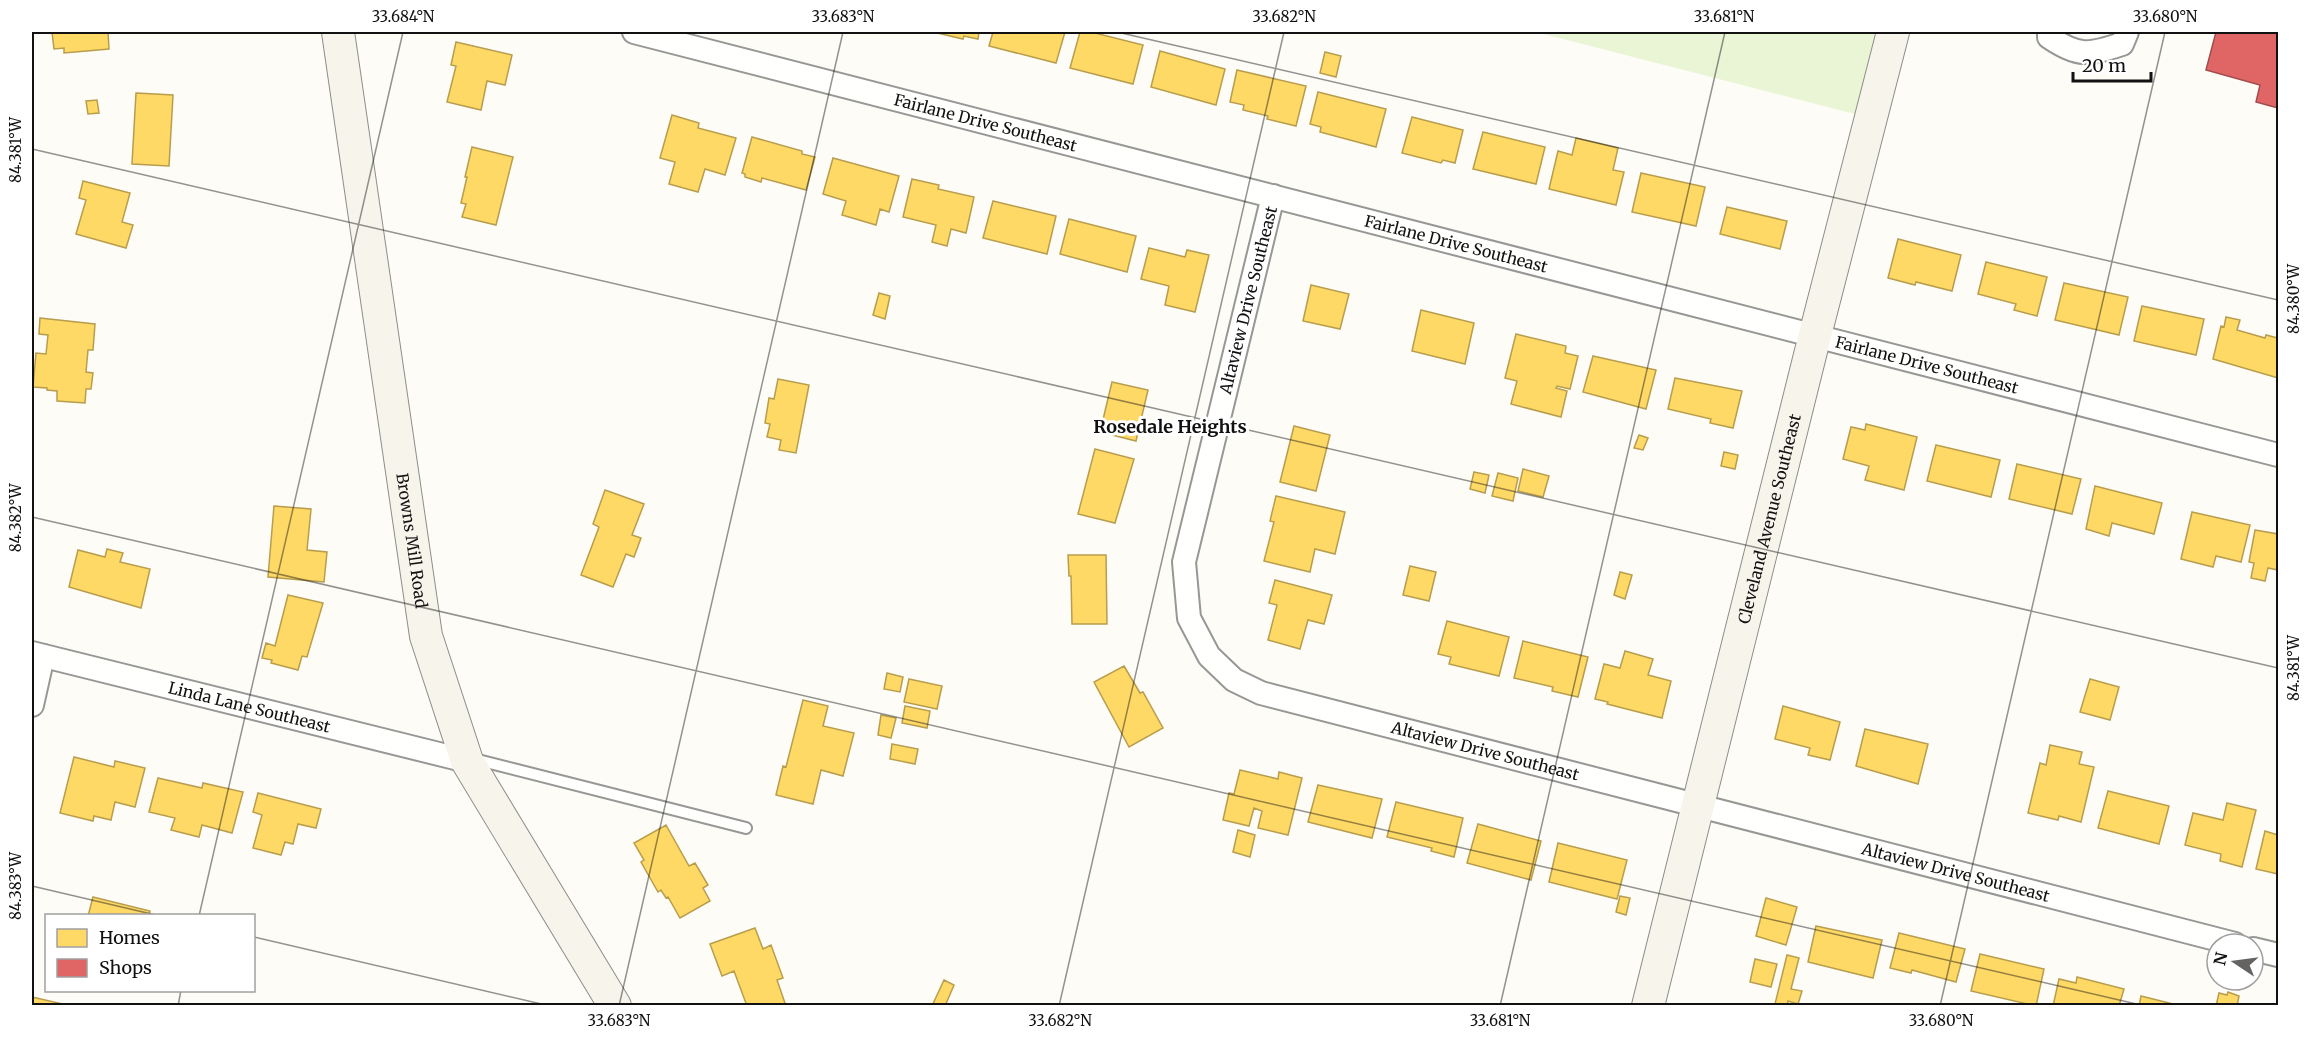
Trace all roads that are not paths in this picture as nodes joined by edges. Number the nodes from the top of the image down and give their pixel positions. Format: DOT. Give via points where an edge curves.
graph roads {
  1 [pos="338,32"];
  2 [pos="634,32"];
  3 [pos="1893,32"];
  4 [pos="2049,32"];
  5 [pos="2127,32"];
  6 [pos="1273,196"];
  7 [pos="1815,335"];
  8 [pos="2278,455"];
  9 [pos="37,655"];
  10 [pos="32,705"];
  11 [pos="466,759"];
  12 [pos="1698,805"];
  13 [pos="746,828"];
  14 [pos="2205,936"];
  15 [pos="615,1005"];
  16 [pos="1648,1005"];
  1 -- 11 [label="street, Browns Mill Road" via="426,636"];
  2 -- 6 [label="street, Fairlane Drive Southeast"];
  3 -- 7 [label="street, Cleveland Avenue Southeast"];
  4 -- 5 [label="street" via="2049,37 2068,50 2095,53 2122,44"];
  6 -- 7 [label="street, Fairlane Drive Southeast"];
  6 -- 12 [label="street, Altaview Drive Southeast" via="1184,562 1189,618 1209,656 1234,680 1261,693"];
  7 -- 8 [label="street, Fairlane Drive Southeast"];
  7 -- 12 [label="street, Cleveland Avenue Southeast"];
  9 -- 10 [label="street"];
  9 -- 11 [label="street, Linda Lane Southeast"];
  11 -- 13 [label="lane"];
  11 -- 15 [label="street, Browns Mill Road"];
  12 -- 14 [label="street, Altaview Drive Southeast"];
  12 -- 16 [label="street, Cleveland Avenue Southeast"];
}
